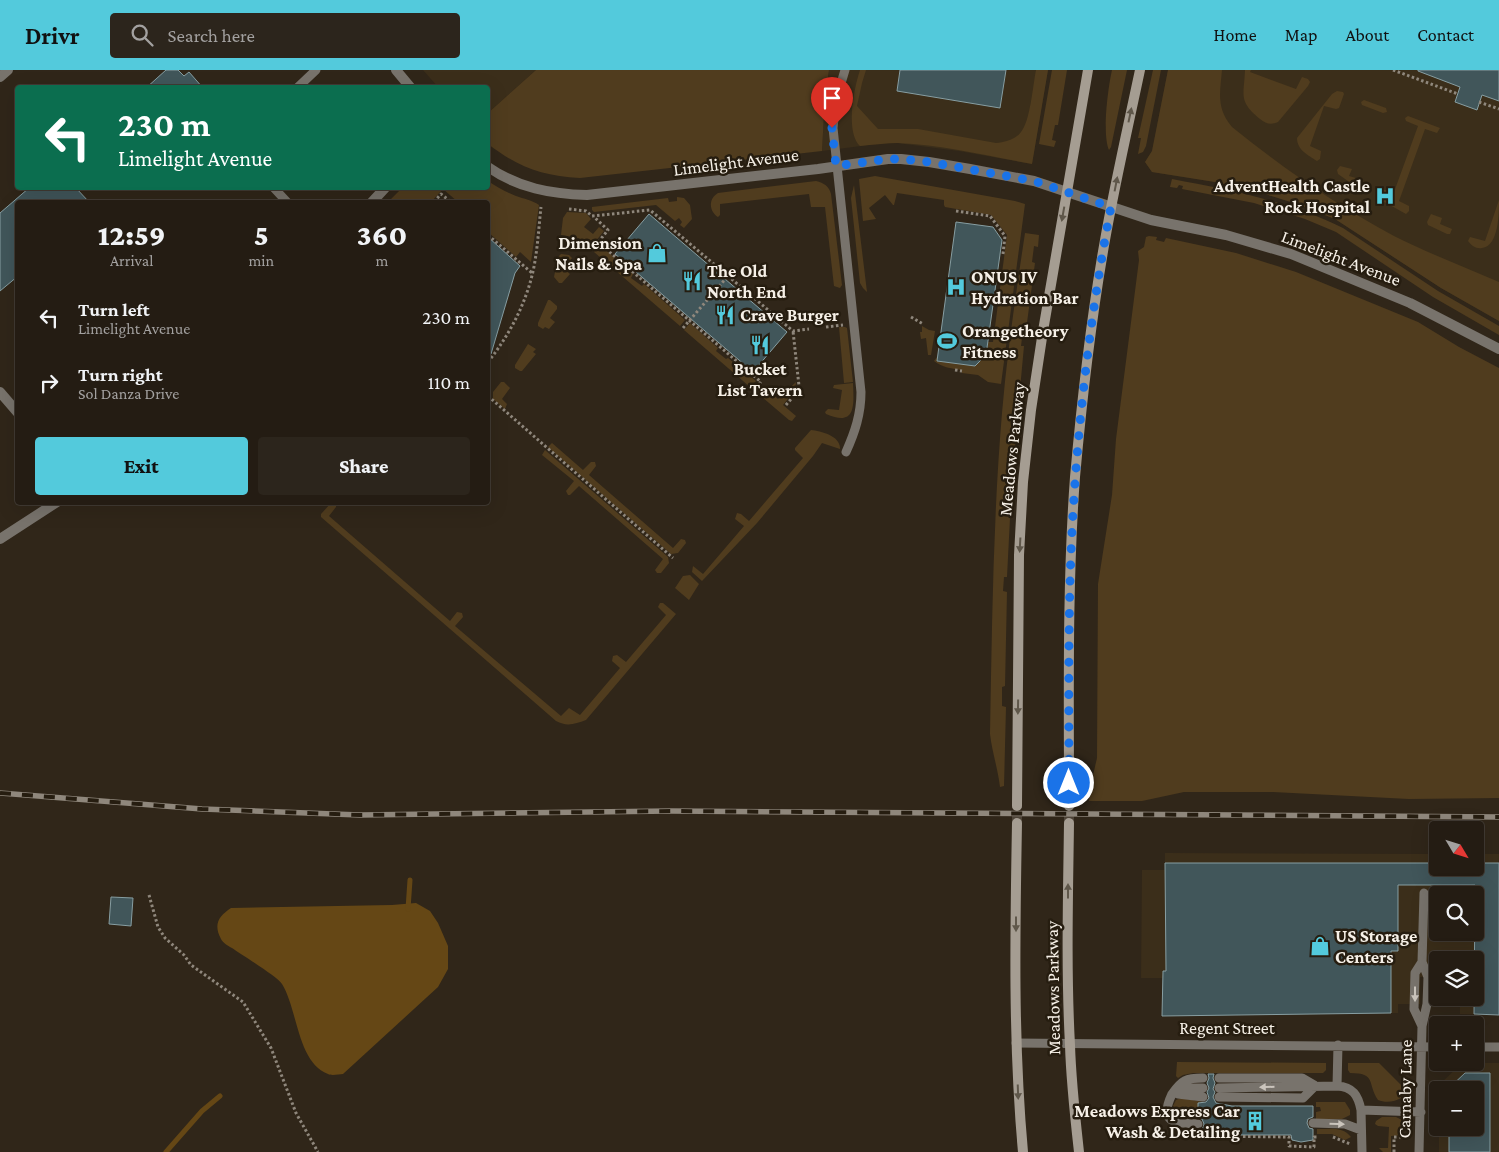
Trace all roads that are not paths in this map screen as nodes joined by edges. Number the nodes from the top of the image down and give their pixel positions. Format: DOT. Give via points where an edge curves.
graph roads {
  1 [pos="8,70"];
  2 [pos="316,70"];
  3 [pos="396,70"];
  4 [pos="844,70"];
  5 [pos="1088,70"];
  6 [pos="1140,70"];
  7 [pos="0,77"];
  8 [pos="300,85"];
  9 [pos="408,85"];
  10 [pos="836,166"];
  11 [pos="490,168"];
  12 [pos="276,190"];
  13 [pos="383,190"];
  14 [pos="1067,192"];
  15 [pos="285,200"];
  16 [pos="374,200"];
  17 [pos="1111,207"];
  18 [pos="1499,350"];
  19 [pos="0,392"];
  20 [pos="15,410"];
  21 [pos="846,452"];
  22 [pos="52,505"];
  23 [pos="0,539"];
  24 [pos="1017,806"];
  25 [pos="1069,806"];
  26 [pos="1017,823"];
  27 [pos="1069,823"];
  28 [pos="1424,893"];
  29 [pos="1422,962"];
  30 [pos="1422,1026"];
  31 [pos="1016,1043"];
  32 [pos="1070,1044"];
  33 [pos="1338,1045"];
  34 [pos="1422,1047"];
  35 [pos="1429,1047"];
  36 [pos="1484,1047"];
  37 [pos="1499,1048"];
  38 [pos="1203,1078"];
  39 [pos="1219,1078"];
  40 [pos="1314,1086"];
  41 [pos="1337,1086"];
  42 [pos="1203,1092"];
  43 [pos="1219,1093"];
  44 [pos="1172,1094"];
  45 [pos="1361,1110"];
  46 [pos="1421,1112"];
  47 [pos="1198,1124"];
  48 [pos="1312,1124"];
  49 [pos="1361,1130"];
  50 [pos="1023,1152"];
  51 [pos="1079,1152"];
  52 [pos="1362,1152"];
  53 [pos="1419,1152"];
  1 -- 7 [label="street"];
  2 -- 8 [label="lane"];
  3 -- 9 [label="street"];
  4 -- 10 [label="lane" via="832,128"];
  5 -- 14 [label="main road, Meadows Parkway"];
  17 -- 6 [label="main road, one-way"];
  10 -- 11 [label="street, Limelight Avenue" via="587,195 527,187"];
  10 -- 14 [label="street, Limelight Avenue" via="901,159 1034,181"];
  10 -- 21 [label="lane" via="861,392 859,419"];
  12 -- 15 [label="lane"];
  13 -- 16 [label="street"];
  14 -- 17 [label="street, Limelight Avenue"];
  14 -- 24 [label="main road, Meadows Parkway, one-way" via="1031,410 1023,482"];
  17 -- 18 [label="street, Limelight Avenue" via="1291,254 1410,303"];
  17 -- 25 [label="main road" via="1089,341 1075,479"];
  19 -- 20 [label="street"];
  22 -- 23 [label="street"];
  26 -- 31 [label="main road, Meadows Parkway, one-way"];
  32 -- 27 [label="main road, Meadows Parkway, one-way"];
  28 -- 29 [label="lane"];
  29 -- 30 [label="lane" via="1428,977"];
  29 -- 30 [label="lane, one-way" via="1415,973 1414,1009"];
  30 -- 34 [label="lane, Carnaby Lane"];
  31 -- 32 [label="lane, Regent Street"];
  31 -- 50 [label="main road, Meadows Parkway, one-way"];
  32 -- 33 [label="lane, Regent Street"];
  32 -- 51 [label="main road, Meadows Parkway"];
  33 -- 34 [label="lane, Regent Street"];
  33 -- 41 [label="lane"];
  34 -- 35 [label="lane, Regent Street"];
  34 -- 46 [label="lane, Carnaby Lane"];
  36 -- 37 [label="lane"];
  38 -- 44 [label="lane" via="1187,1079"];
  40 -- 39 [label="lane, one-way" via="1302,1078"];
  40 -- 41 [label="lane"];
  40 -- 43 [label="lane" via="1303,1098"];
  41 -- 45 [label="lane" via="1354,1091"];
  42 -- 44 [label="lane" via="1189,1088"];
  44 -- 47 [label="lane" via="1167,1108 1169,1119 1176,1123"];
  45 -- 46 [label="lane"];
  45 -- 49 [label="lane"];
  46 -- 53 [label="lane, Carnaby Lane"];
  48 -- 49 [label="lane, one-way" via="1345,1124"];
  49 -- 52 [label="lane"];
}
